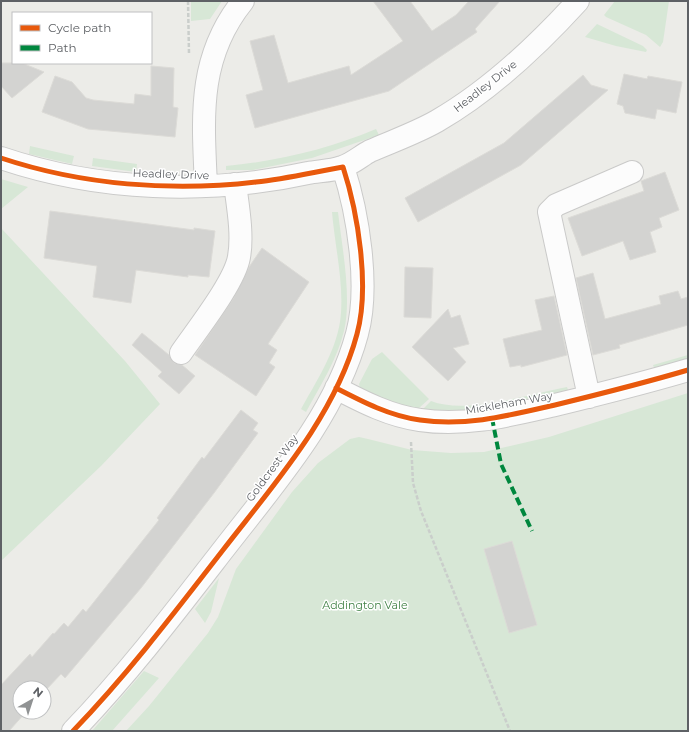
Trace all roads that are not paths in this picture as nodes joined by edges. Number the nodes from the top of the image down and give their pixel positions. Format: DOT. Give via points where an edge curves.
graph roads {
  1 [pos="243,1"];
  2 [pos="578,1"];
  3 [pos="1,158"];
  4 [pos="343,167"];
  5 [pos="632,172"];
  6 [pos="236,184"];
  7 [pos="206,186"];
  8 [pos="181,353"];
  9 [pos="688,370"];
  10 [pos="336,388"];
  11 [pos="589,397"];
  12 [pos="73,731"];
  1 -- 7 [label="street" via="217,44 207,78 203,129"];
  2 -- 4 [label="street, Headley Drive" via="516,63 464,104 421,130"];
  3 -- 7 [label="street, Headley Drive" via="97,180 147,185"];
  4 -- 6 [label="street, Headley Drive" via="281,179"];
  4 -- 10 [label="street, Goldcrest Way" via="356,224 363,304 357,335"];
  5 -- 11 [label="street" via="556,205 549,212"];
  6 -- 7 [label="street, Headley Drive"];
  6 -- 8 [label="street" via="240,249 238,264"];
  9 -- 11 [label="street, Mickleham Way"];
  10 -- 11 [label="street, Mickleham Way" via="383,411 437,422 473,421"];
  10 -- 12 [label="street, Goldcrest Way" via="309,435 244,523 161,628"];
}
